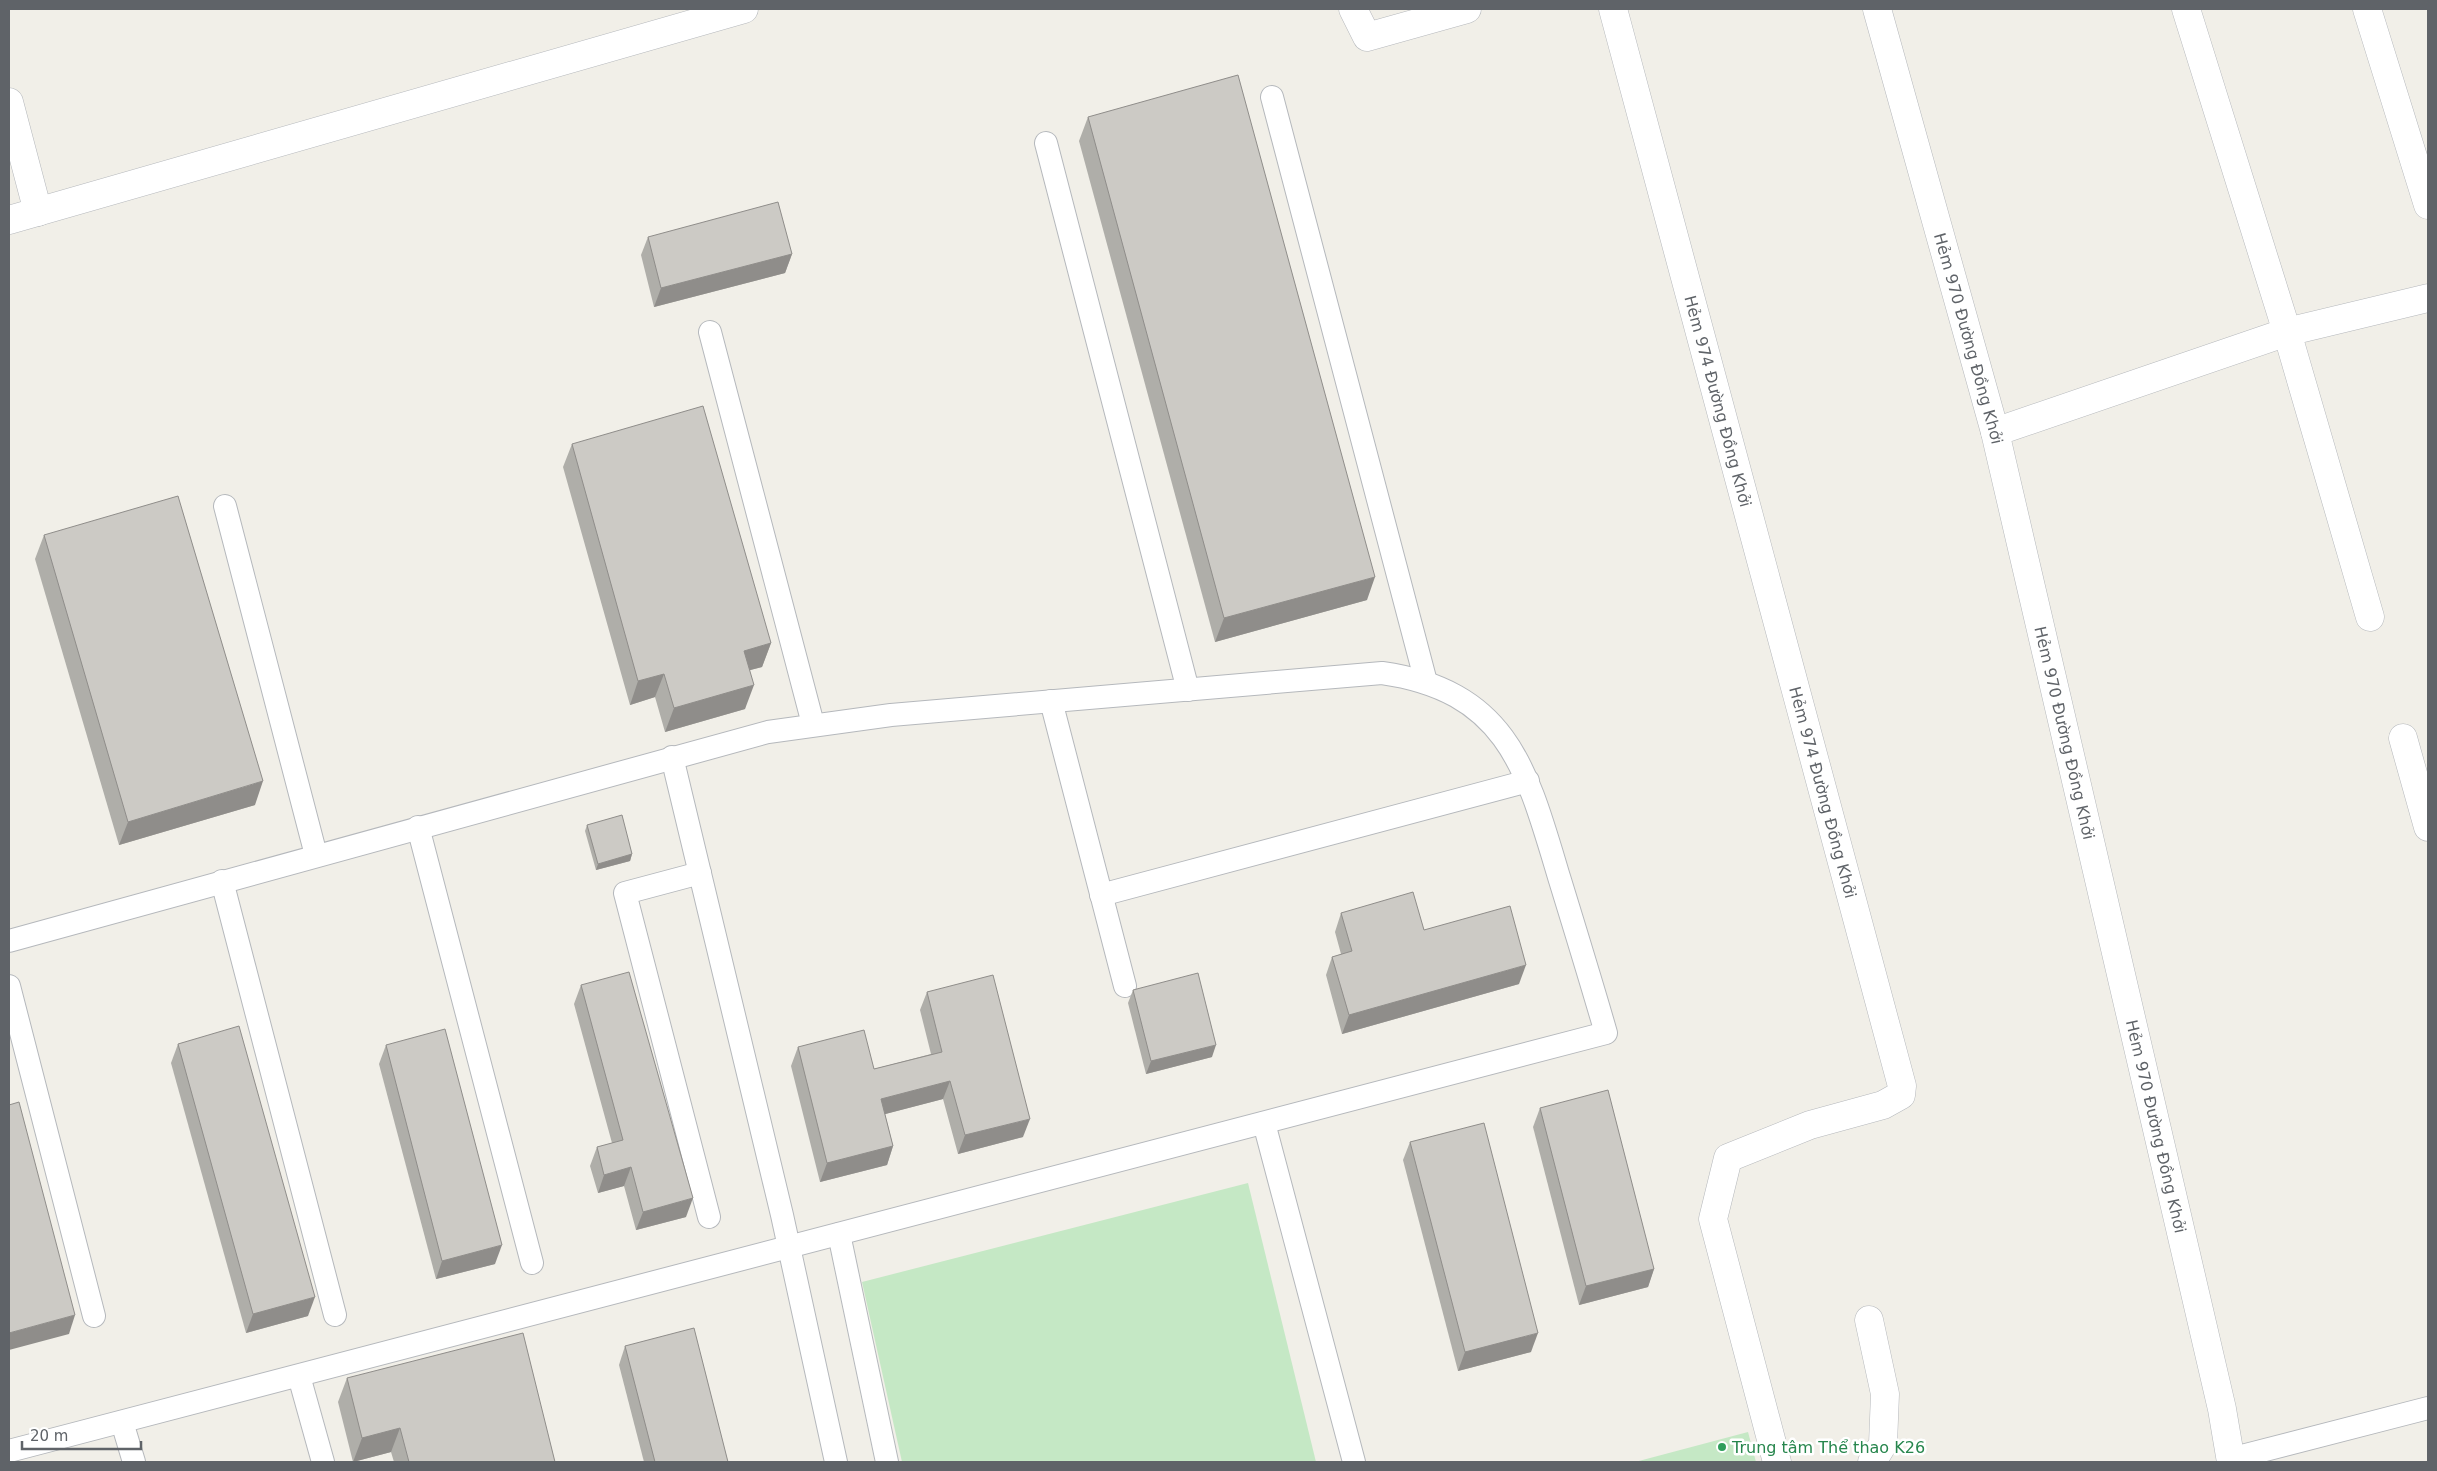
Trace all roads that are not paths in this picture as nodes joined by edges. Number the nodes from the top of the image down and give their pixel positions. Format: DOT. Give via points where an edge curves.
graph roads {
  1 [pos="744,9"];
  2 [pos="1354,9"];
  3 [pos="1467,9"];
  4 [pos="1613,9"];
  5 [pos="1877,9"];
  6 [pos="2186,9"];
  7 [pos="2367,9"];
  8 [pos="1272,97"];
  9 [pos="9,102"];
  10 [pos="1046,143"];
  11 [pos="2428,205"];
  12 [pos="38,212"];
  13 [pos="9,220"];
  14 [pos="2428,298"];
  15 [pos="710,332"];
  16 [pos="2287,332"];
  17 [pos="1995,432"];
  18 [pos="225,506"];
  19 [pos="2370,617"];
  20 [pos="1426,682"];
  21 [pos="1188,690"];
  22 [pos="1051,701"];
  23 [pos="813,724"];
  24 [pos="2403,738"];
  25 [pos="672,757"];
  26 [pos="1528,781"];
  27 [pos="418,827"];
  28 [pos="2428,827"];
  29 [pos="316,855"];
  30 [pos="700,873"];
  31 [pos="222,881"];
  32 [pos="1101,895"];
  33 [pos="9,941"];
  34 [pos="9,986"];
  35 [pos="1125,986"];
  36 [pos="1264,1123"];
  37 [pos="709,1217"];
  38 [pos="839,1234"];
  39 [pos="790,1248"];
  40 [pos="532,1263"];
  41 [pos="335,1315"];
  42 [pos="94,1316"];
  43 [pos="1869,1320"];
  44 [pos="300,1376"];
  45 [pos="2428,1408"];
  46 [pos="122,1422"];
  47 [pos="9,1451"];
  48 [pos="2230,1461"];
  49 [pos="134,1462"];
  50 [pos="323,1462"];
  51 [pos="836,1462"];
  52 [pos="887,1462"];
  53 [pos="1354,1462"];
  54 [pos="1777,1462"];
  55 [pos="1872,1462"];
  1 -- 12 [label="street"];
  2 -- 3 [label="street" via="1366,36"];
  4 -- 54 [label="street, Hẻm 974 Đường Đồng Khởi" via="1902,1086 1901,1095 1894,1100 1810,1125 1728,1158 1713,1219"];
  5 -- 17 [label="street, Hẻm 970 Đường Đồng Khởi"];
  6 -- 16 [label="street"];
  7 -- 11 [label="street"];
  8 -- 20 [label="lane"];
  9 -- 12 [label="street"];
  10 -- 21 [label="lane"];
  12 -- 13 [label="street"];
  14 -- 16 [label="street"];
  15 -- 23 [label="lane"];
  16 -- 17 [label="street"];
  16 -- 19 [label="street"];
  17 -- 48 [label="street, Hẻm 970 Đường Đồng Khởi" via="2222,1409"];
  18 -- 29 [label="lane"];
  20 -- 21 [label="lane" via="1382,673"];
  20 -- 26 [label="lane" via="1459,697 1484,715 1504,738"];
  21 -- 22 [label="lane"];
  22 -- 23 [label="lane" via="890,714"];
  22 -- 32 [label="lane"];
  23 -- 25 [label="lane"];
  24 -- 28 [label="street"];
  25 -- 27 [label="lane"];
  25 -- 30 [label="lane"];
  26 -- 32 [label="lane"];
  26 -- 36 [label="lane" via="1606,1033"];
  27 -- 29 [label="lane"];
  27 -- 40 [label="lane"];
  29 -- 31 [label="lane"];
  30 -- 37 [label="lane" via="625,893"];
  30 -- 39 [label="lane"];
  31 -- 33 [label="lane"];
  31 -- 41 [label="lane"];
  32 -- 35 [label="lane"];
  34 -- 42 [label="lane"];
  36 -- 38 [label="lane"];
  36 -- 53 [label="lane"];
  38 -- 39 [label="lane"];
  38 -- 52 [label="lane"];
  39 -- 44 [label="lane"];
  39 -- 51 [label="lane"];
  43 -- 55 [label="street" via="1885,1394 1883,1444"];
  44 -- 46 [label="lane"];
  44 -- 50 [label="lane"];
  45 -- 48 [label="lane"];
  46 -- 47 [label="lane"];
  46 -- 49 [label="lane"];
}
